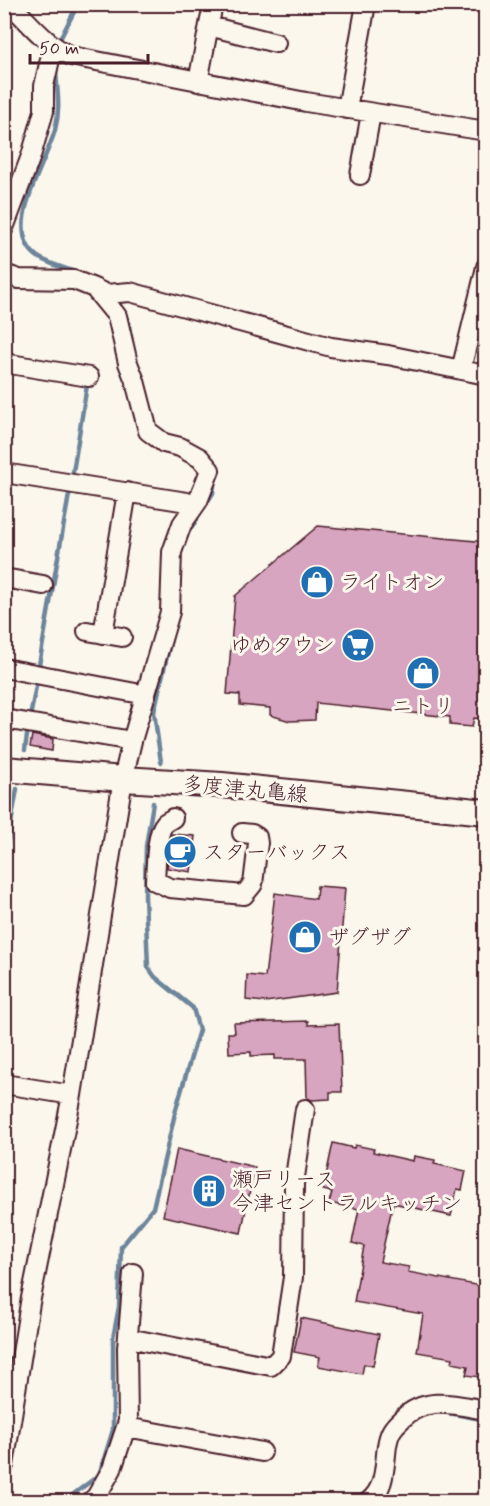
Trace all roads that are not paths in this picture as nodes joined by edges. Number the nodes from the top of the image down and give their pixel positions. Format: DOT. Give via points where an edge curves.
graph roads {
  1 [pos="10,4"];
  2 [pos="213,4"];
  3 [pos="366,4"];
  4 [pos="209,26"];
  5 [pos="276,43"];
  6 [pos="53,46"];
  7 [pos="198,82"];
  8 [pos="347,109"];
  9 [pos="371,112"];
  10 [pos="486,131"];
  11 [pos="360,175"];
  12 [pos="4,228"];
  13 [pos="486,267"];
  14 [pos="4,274"];
  15 [pos="100,291"];
  16 [pos="4,363"];
  17 [pos="461,370"];
  18 [pos="486,375"];
  19 [pos="89,376"];
  20 [pos="4,473"];
  21 [pos="127,492"];
  22 [pos="187,502"];
  23 [pos="4,578"];
  24 [pos="43,585"];
  25 [pos="122,638"];
  26 [pos="4,668"];
  27 [pos="146,695"];
  28 [pos="4,719"];
  29 [pos="132,741"];
  30 [pos="4,769"];
  31 [pos="123,779"];
  32 [pos="486,812"];
  33 [pos="173,818"];
  34 [pos="242,833"];
  35 [pos="4,1084"];
  36 [pos="72,1095"];
  37 [pos="306,1109"];
  38 [pos="133,1273"];
  39 [pos="128,1338"];
  40 [pos="486,1410"];
  41 [pos="126,1427"];
  42 [pos="262,1452"];
  43 [pos="4,1465"];
  44 [pos="90,1502"];
  45 [pos="368,1502"];
  1 -- 6 [label="street"];
  2 -- 4 [label="street"];
  3 -- 8 [label="street"];
  4 -- 5 [label="street"];
  4 -- 7 [label="street"];
  6 -- 7 [label="street" via="71,56"];
  6 -- 12 [label="street" via="44,86 44,111"];
  7 -- 8 [label="street"];
  8 -- 9 [label="street"];
  9 -- 10 [label="street"];
  9 -- 11 [label="street"];
  13 -- 17 [label="street"];
  14 -- 15 [label="street" via="19,279 74,280"];
  15 -- 17 [label="street" via="130,292 331,347"];
  15 -- 27 [label="street" via="117,316 148,431 164,443 200,458 210,470 172,552 170,612"];
  16 -- 19 [label="street"];
  17 -- 18 [label="street"];
  20 -- 21 [label="street"];
  21 -- 22 [label="street"];
  21 -- 25 [label="street" via="95,633"];
  23 -- 24 [label="street"];
  26 -- 27 [label="street"];
  27 -- 29 [label="street"];
  28 -- 29 [label="street"];
  29 -- 31 [label="street"];
  30 -- 31 [label="main road, 多度津丸亀線"];
  31 -- 32 [label="main road, 多度津丸亀線" via="226,785"];
  31 -- 36 [label="street"];
  33 -- 34 [label="street" via="164,824 159,835 155,881 170,888 244,895 253,884 258,843 257,837"];
  35 -- 36 [label="street"];
  36 -- 43 [label="street" via="30,1303"];
  37 -- 39 [label="street" via="294,1184 293,1277 281,1356 271,1366"];
  38 -- 39 [label="street"];
  39 -- 41 [label="street"];
  40 -- 45 [label="street" via="449,1403 426,1404 406,1414 390,1430 383,1480"];
  41 -- 42 [label="street"];
  41 -- 44 [label="street" via="112,1469"];
}
